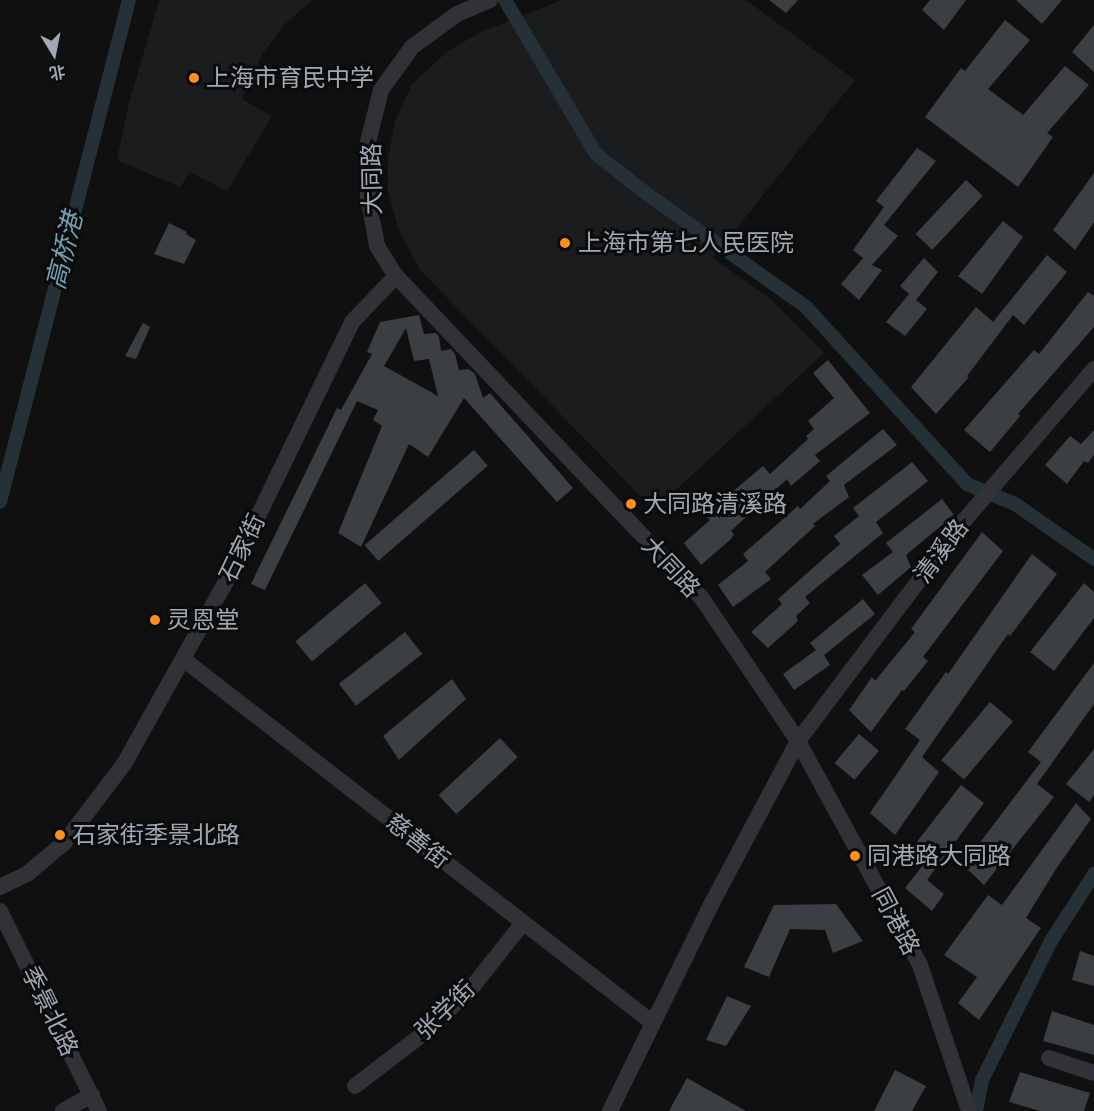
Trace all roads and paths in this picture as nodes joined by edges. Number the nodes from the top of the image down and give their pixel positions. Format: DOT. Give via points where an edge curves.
graph roads {
  1 [pos="490,0"];
  2 [pos="396,276"];
  3 [pos="1094,369"];
  4 [pos="183,659"];
  5 [pos="798,741"];
  6 [pos="0,887"];
  7 [pos="0,911"];
  8 [pos="523,923"];
  9 [pos="653,1023"];
  10 [pos="1048,1058"];
  11 [pos="1094,1073"];
  12 [pos="355,1086"];
  13 [pos="92,1095"];
  14 [pos="63,1111"];
  15 [pos="99,1111"];
  16 [pos="610,1111"];
  17 [pos="969,1111"];
  1 -- 2 [label="street, 大同路" via="458,14 412,47 381,90 366,150 368,196 376,246"];
  2 -- 4 [label="street, 石家街" via="352,322 227,580"];
  2 -- 5 [label="street, 大同路" via="703,600"];
  3 -- 5 [label="street, 清溪路" via="962,523"];
  4 -- 6 [label="street, 石家街" via="124,764 64,843 27,874"];
  4 -- 8 [label="street, 慈善街"];
  5 -- 9 [label="street"];
  5 -- 17 [label="street, 同港路" via="920,965"];
  7 -- 13 [label="street, 季景北路"];
  8 -- 9 [label="street, 慈善街"];
  8 -- 12 [label="street, 张学街" via="473,986 427,1031"];
  9 -- 16 [label="street"];
  10 -- 11 [label="street"];
  13 -- 14 [label="street"];
  13 -- 15 [label="street, 季景北路"];
}
